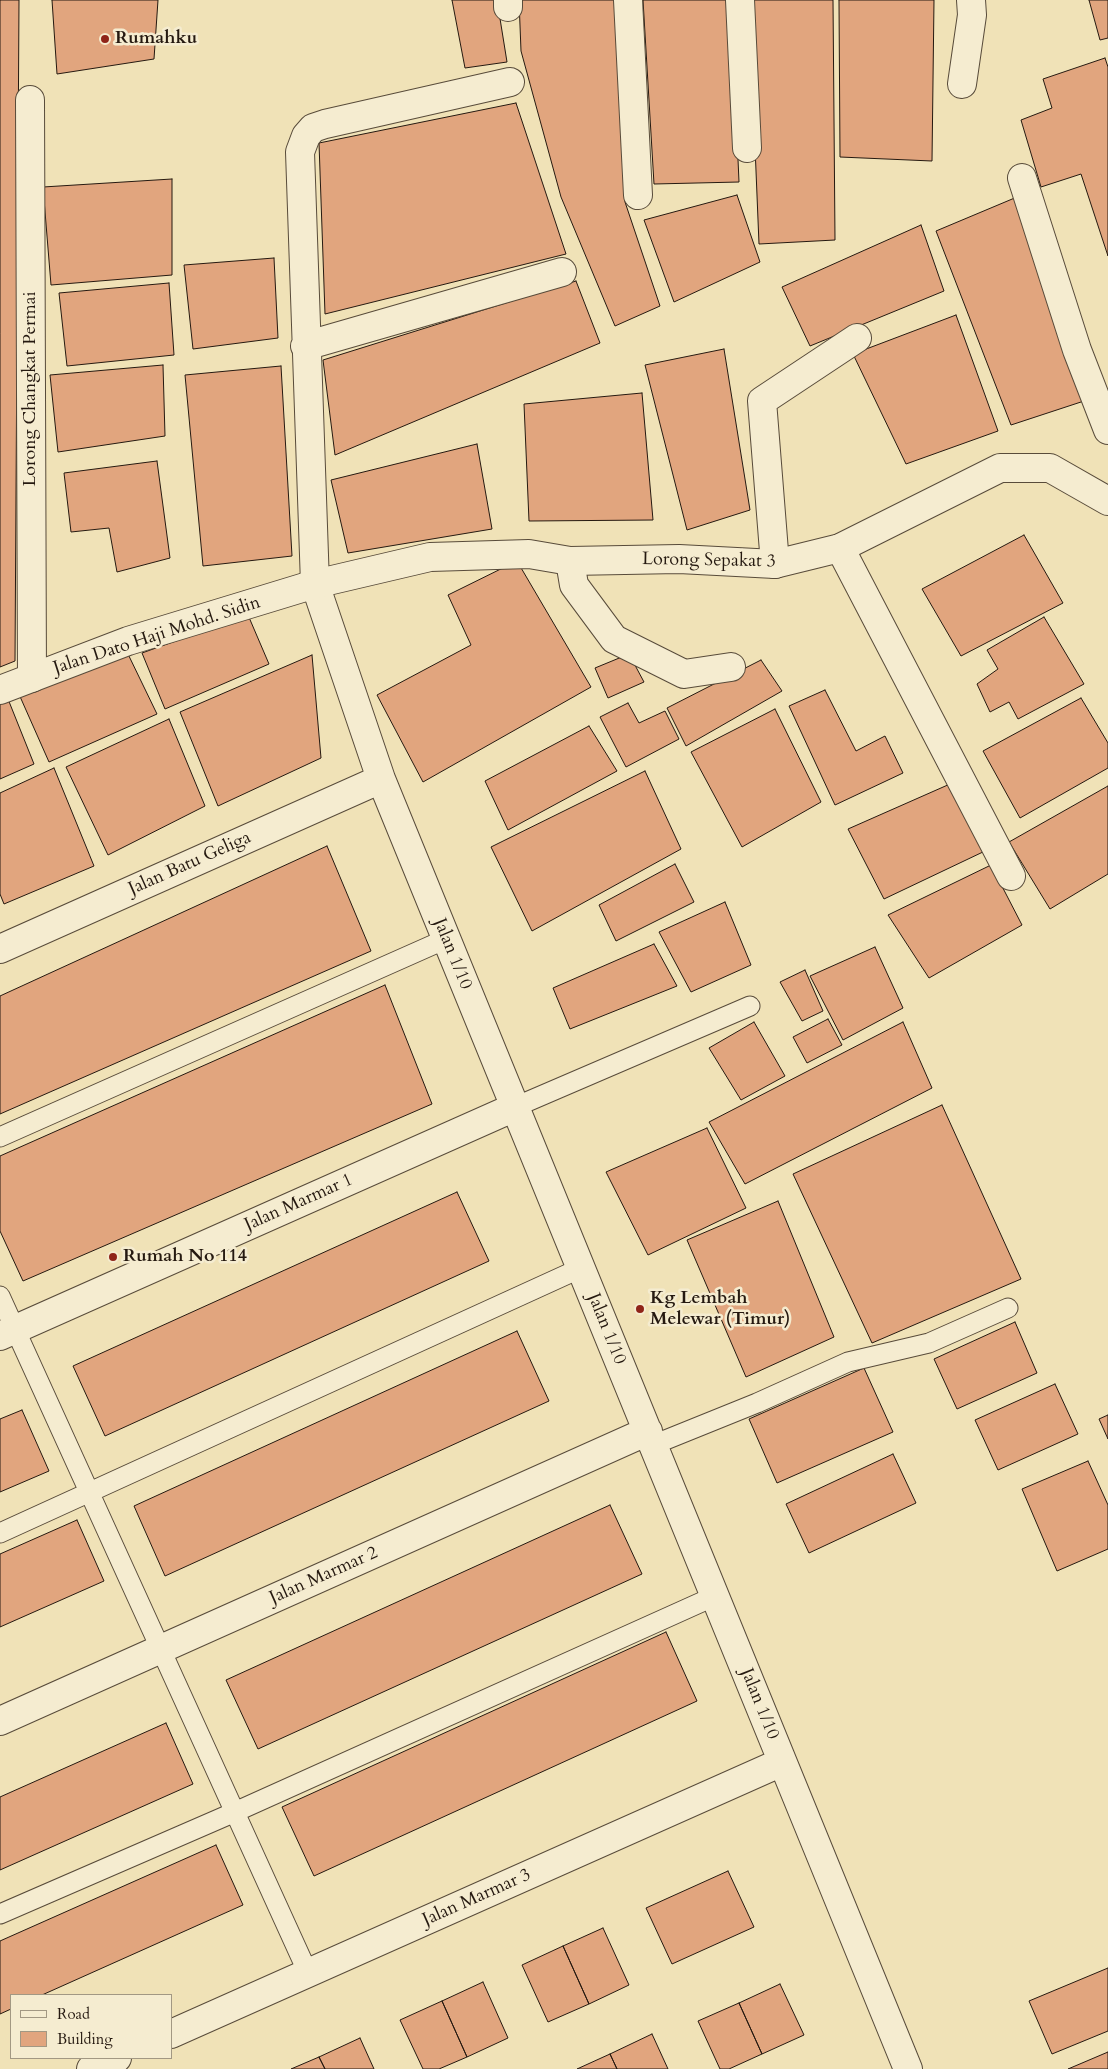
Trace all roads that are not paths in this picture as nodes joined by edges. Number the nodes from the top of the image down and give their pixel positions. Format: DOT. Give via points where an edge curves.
graph roads {
  1 [pos="628,0"];
  2 [pos="740,0"];
  3 [pos="971,0"];
  4 [pos="510,82"];
  5 [pos="962,84"];
  6 [pos="30,100"];
  7 [pos="747,148"];
  8 [pos="1022,178"];
  9 [pos="638,195"];
  10 [pos="562,272"];
  11 [pos="857,338"];
  12 [pos="305,346"];
  13 [pos="1108,430"];
  14 [pos="1103,493"];
  15 [pos="840,548"];
  16 [pos="570,561"];
  17 [pos="775,564"];
  18 [pos="315,584"];
  19 [pos="731,667"];
  20 [pos="32,678"];
  21 [pos="0,690"];
  22 [pos="381,779"];
  23 [pos="1011,876"];
  24 [pos="446,939"];
  25 [pos="0,949"];
  26 [pos="750,1006"];
  27 [pos="515,1107"];
  28 [pos="0,1137"];
  29 [pos="581,1268"];
  30 [pos="0,1296"];
  31 [pos="1008,1308"];
  32 [pos="8,1333"];
  33 [pos="650,1438"];
  34 [pos="90,1493"];
  35 [pos="0,1533"];
  36 [pos="715,1596"];
  37 [pos="161,1648"];
  38 [pos="0,1721"];
  39 [pos="782,1762"];
  40 [pos="235,1812"];
  41 [pos="0,1914"];
  42 [pos="308,1973"];
  43 [pos="172,2034"];
  44 [pos="115,2059"];
  45 [pos="92,2069"];
  46 [pos="908,2069"];
  1 -- 9 [label="street"];
  2 -- 7 [label="street"];
  3 -- 5 [label="street" via="972,15"];
  4 -- 12 [label="street, Jalan 1/10" via="325,124 313,128 306,136 300,152"];
  6 -- 20 [label="street, Lorong Changkat Permai"];
  8 -- 13 [label="street" via="1077,350"];
  10 -- 12 [label="street"];
  11 -- 17 [label="street" via="762,401"];
  12 -- 18 [label="street, Jalan 1/10"];
  14 -- 15 [label="street, Lorong Sepakat 3" via="1050,468 1000,468"];
  15 -- 17 [label="street, Lorong Sepakat 3"];
  15 -- 23 [label="street"];
  16 -- 17 [label="street, Lorong Sepakat 3" via="679,559"];
  16 -- 18 [label="street, Lorong Sepakat 3" via="529,554 430,557"];
  16 -- 19 [label="street" via="574,585 614,639 684,674"];
  18 -- 20 [label="street, Jalan Dato Haji Mohd. Sidin" via="128,641"];
  18 -- 22 [label="street, Jalan 1/10"];
  20 -- 21 [label="street, Jalan Dato Haji Mohd. Sidin"];
  22 -- 24 [label="street, Jalan 1/10"];
  22 -- 25 [label="street, Jalan Batu Geliga"];
  24 -- 27 [label="street, Jalan 1/10"];
  24 -- 28 [label="lane"];
  26 -- 27 [label="lane"];
  27 -- 29 [label="street, Jalan 1/10"];
  27 -- 32 [label="street, Jalan Marmar 1"];
  29 -- 33 [label="street, Jalan 1/10"];
  29 -- 34 [label="lane"];
  30 -- 32 [label="lane"];
  31 -- 33 [label="lane" via="929,1343 848,1362 757,1403"];
  32 -- 34 [label="lane"];
  33 -- 36 [label="street, Jalan 1/10"];
  33 -- 37 [label="street, Jalan Marmar 2"];
  34 -- 35 [label="lane"];
  34 -- 37 [label="lane"];
  36 -- 39 [label="street, Jalan 1/10"];
  36 -- 40 [label="lane"];
  37 -- 38 [label="street, Jalan Marmar 2"];
  37 -- 40 [label="lane"];
  39 -- 42 [label="street, Jalan Marmar 3"];
  39 -- 46 [label="street, Jalan 1/10"];
  40 -- 41 [label="lane"];
  40 -- 42 [label="lane"];
  42 -- 43 [label="street, Jalan Marmar 3"];
  44 -- 45 [label="street"];
}
